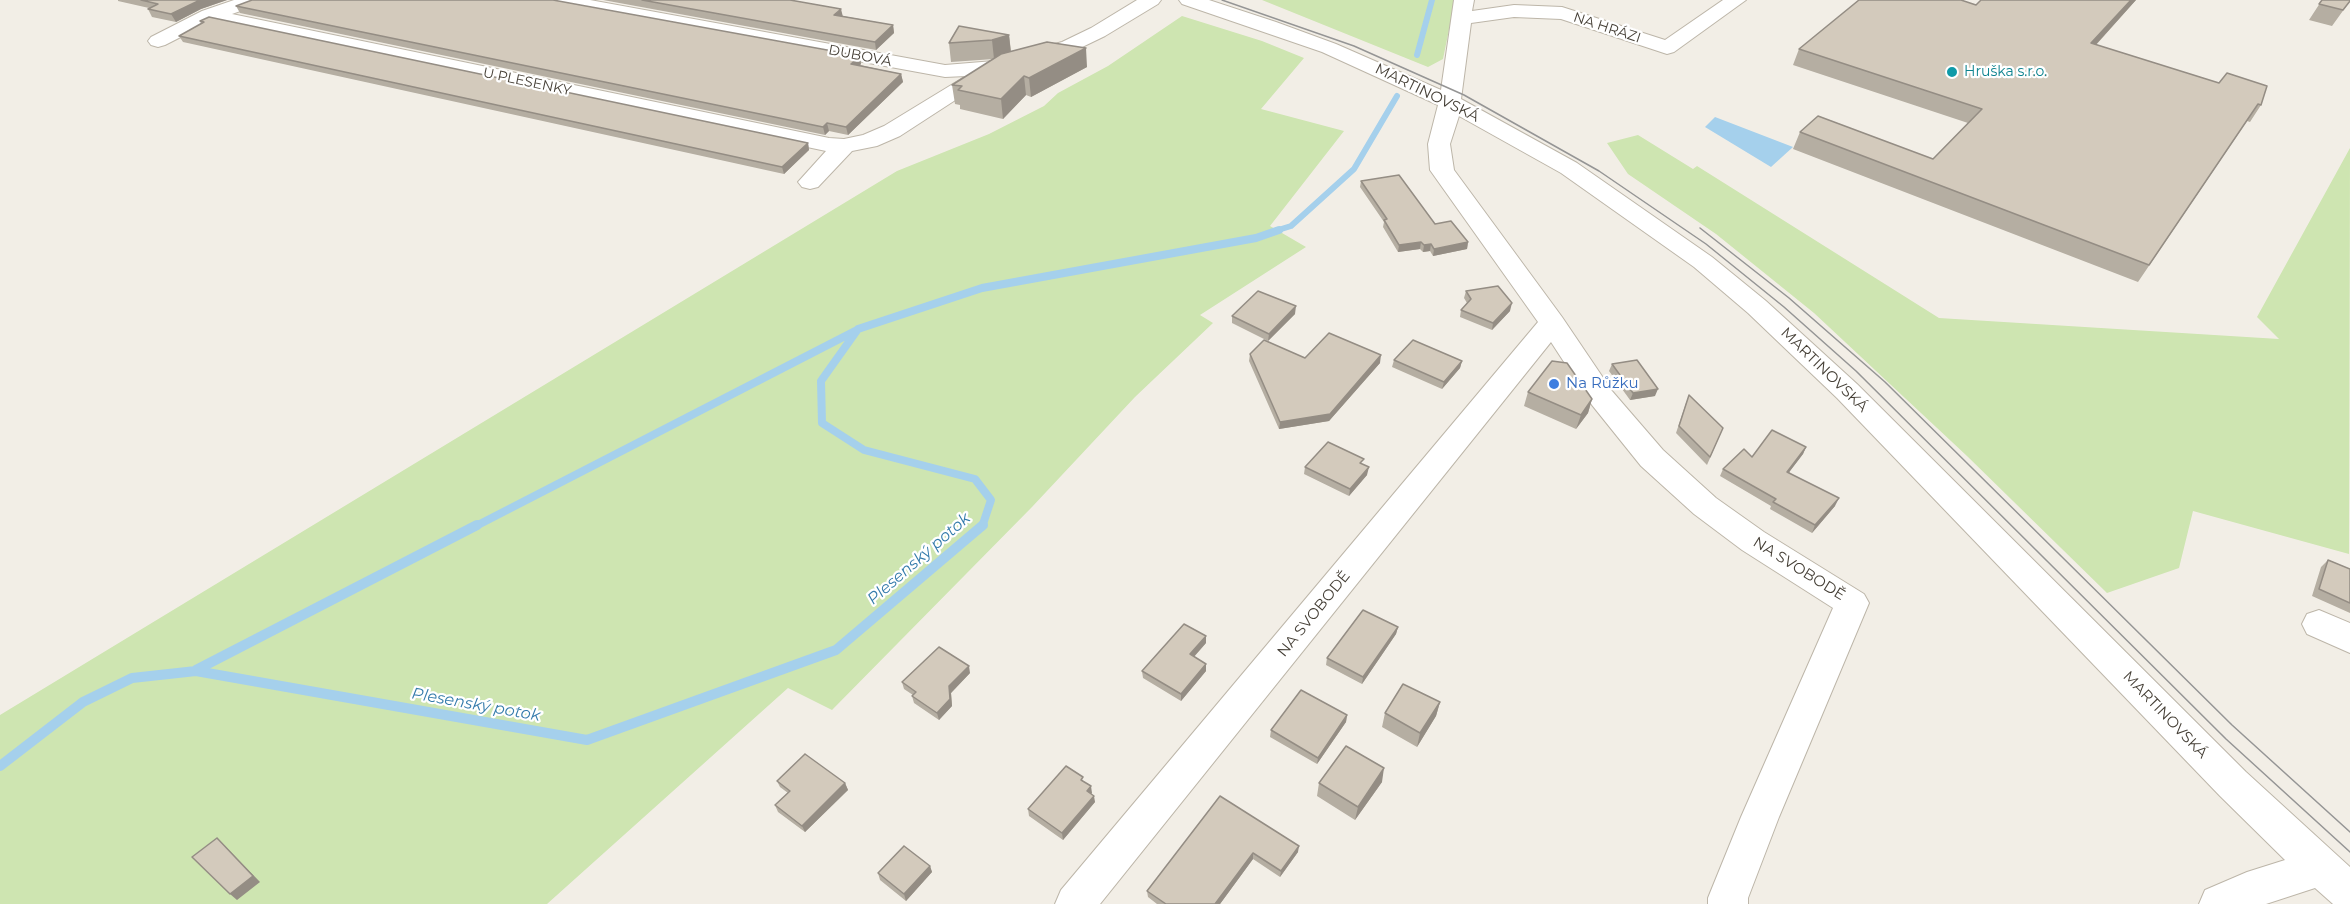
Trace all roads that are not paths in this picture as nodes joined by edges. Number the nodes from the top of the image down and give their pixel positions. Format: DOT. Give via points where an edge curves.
graph roads {
  1 [pos="253,0"];
  2 [pos="558,0"];
  3 [pos="1150,0"];
  4 [pos="1189,0"];
  5 [pos="1736,0"];
  6 [pos="1464,9"];
  7 [pos="209,15"];
  8 [pos="158,40"];
  9 [pos="994,67"];
  10 [pos="1448,101"];
  11 [pos="844,146"];
  12 [pos="810,182"];
  13 [pos="1552,323"];
  14 [pos="2319,624"];
  15 [pos="2350,639"];
  16 [pos="2335,880"];
  17 [pos="1075,904"];
  18 [pos="1728,904"];
  19 [pos="2219,904"];
  1 -- 7 [label="street"];
  2 -- 9 [label="street, DUBOVÁ" via="926,69"];
  3 -- 9 [label="street, DUBOVÁ" via="1069,45"];
  4 -- 10 [label="street, MARTINOVSKÁ" via="1329,48"];
  5 -- 6 [label="street, NA HRÁZI" via="1667,48 1562,13"];
  6 -- 10 [label="street, NA HRÁZI"];
  7 -- 8 [label="street"];
  7 -- 11 [label="street, U PLESENKY"];
  9 -- 11 [label="street, U PLESENKY" via="892,131"];
  10 -- 13 [label="street, NA SVOBODĚ" via="1439,144 1442,170"];
  10 -- 16 [label="street, MARTINOVSKÁ" via="1537,148 1602,190 1678,243 1757,307 1863,407 2233,784"];
  11 -- 12 [label="street"];
  13 -- 17 [label="street, NA SVOBODĚ"];
  13 -- 18 [label="street, NA SVOBODĚ" via="1602,398 1661,466 1705,506 1753,541 1852,603 1760,817"];
  14 -- 15 [label="street"];
  16 -- 19 [label="street" via="2247,891"];
}
